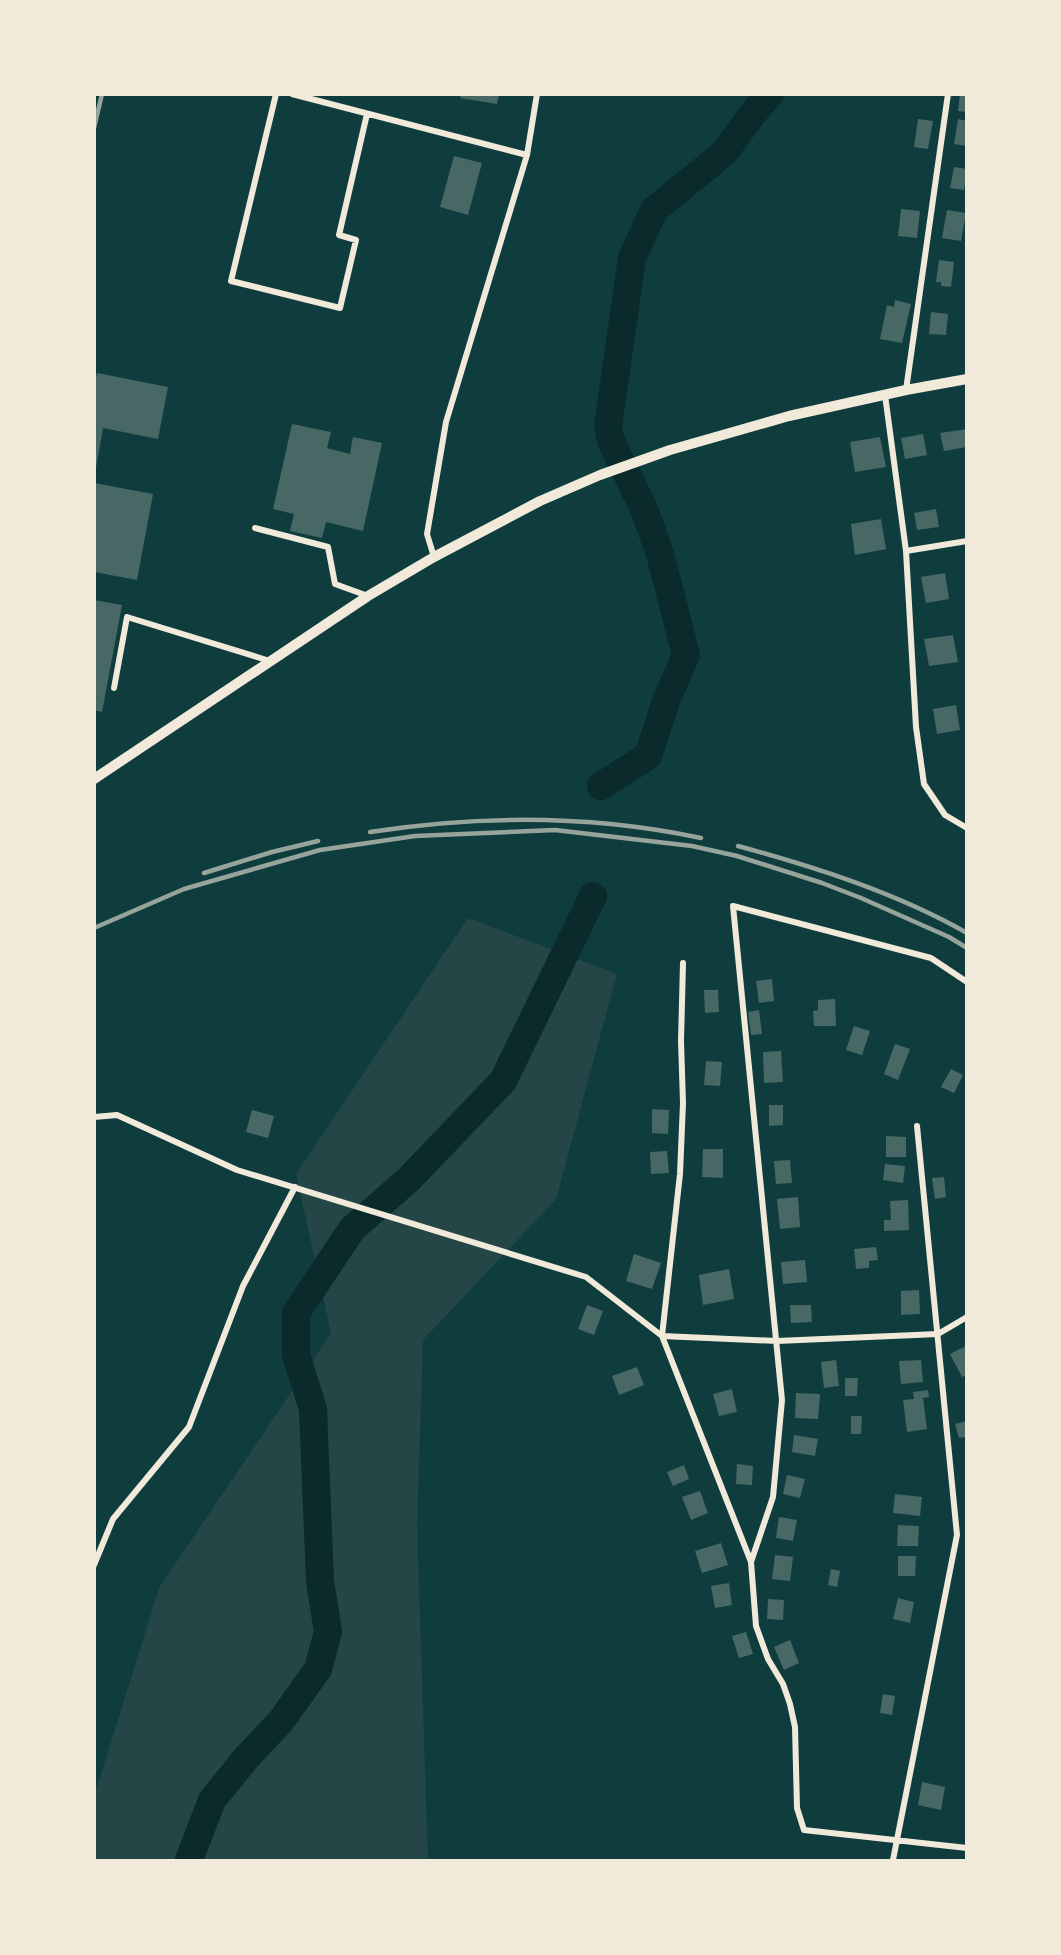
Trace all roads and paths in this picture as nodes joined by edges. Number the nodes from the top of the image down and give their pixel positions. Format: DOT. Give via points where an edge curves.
graph roads {
  1 [pos="276,94"];
  2 [pos="292,94"];
  3 [pos="537,94"];
  4 [pos="948,94"];
  5 [pos="368,114"];
  6 [pos="527,155"];
  7 [pos="967,379"];
  8 [pos="906,390"];
  9 [pos="885,395"];
  10 [pos="255,527"];
  11 [pos="967,541"];
  12 [pos="906,551"];
  13 [pos="434,557"];
  14 [pos="368,596"];
  15 [pos="272,662"];
  16 [pos="114,688"];
  17 [pos="94,779"];
  18 [pos="967,828"];
  19 [pos="683,963"];
  20 [pos="967,982"];
  21 [pos="94,1117"];
  22 [pos="917,1126"];
  23 [pos="295,1187"];
  24 [pos="967,1317"];
  25 [pos="938,1335"];
  26 [pos="662,1336"];
  27 [pos="777,1341"];
  28 [pos="967,1529"];
  29 [pos="957,1535"];
  30 [pos="751,1562"];
  31 [pos="94,1565"];
  32 [pos="896,1840"];
  33 [pos="967,1849"];
  34 [pos="893,1860"];
  1 -- 5 [label="street" via="231,281 340,308 356,240 339,235"];
  2 -- 5 [label="street"];
  3 -- 6 [label="street"];
  4 -- 8 [label="street"];
  5 -- 6 [label="street"];
  6 -- 13 [label="street" via="446,422 427,534"];
  7 -- 8 [label="main road"];
  8 -- 9 [label="main road"];
  9 -- 12 [label="street"];
  9 -- 13 [label="main road" via="789,416 600,475"];
  10 -- 14 [label="street" via="328,547 335,584"];
  11 -- 12 [label="street"];
  12 -- 18 [label="street" via="916,727 924,783 945,815"];
  13 -- 14 [label="main road"];
  14 -- 15 [label="main road"];
  15 -- 16 [label="street" via="127,617"];
  15 -- 17 [label="main road"];
  19 -- 26 [label="street" via="680,1174"];
  20 -- 27 [label="street" via="932,958 733,906"];
  21 -- 23 [label="street" via="117,1115 237,1171"];
  22 -- 25 [label="street"];
  23 -- 26 [label="street" via="586,1277"];
  23 -- 31 [label="street" via="243,1286 189,1427 113,1519"];
  24 -- 25 [label="street"];
  25 -- 27 [label="street"];
  25 -- 29 [label="street"];
  26 -- 27 [label="street"];
  26 -- 30 [label="street"];
  27 -- 30 [label="street" via="782,1400 773,1497"];
  28 -- 29 [label="street"];
  29 -- 32 [label="street"];
  30 -- 32 [label="street" via="756,1626 783,1684 795,1727 797,1808 804,1829"];
  32 -- 33 [label="street"];
  32 -- 34 [label="street"];
}
